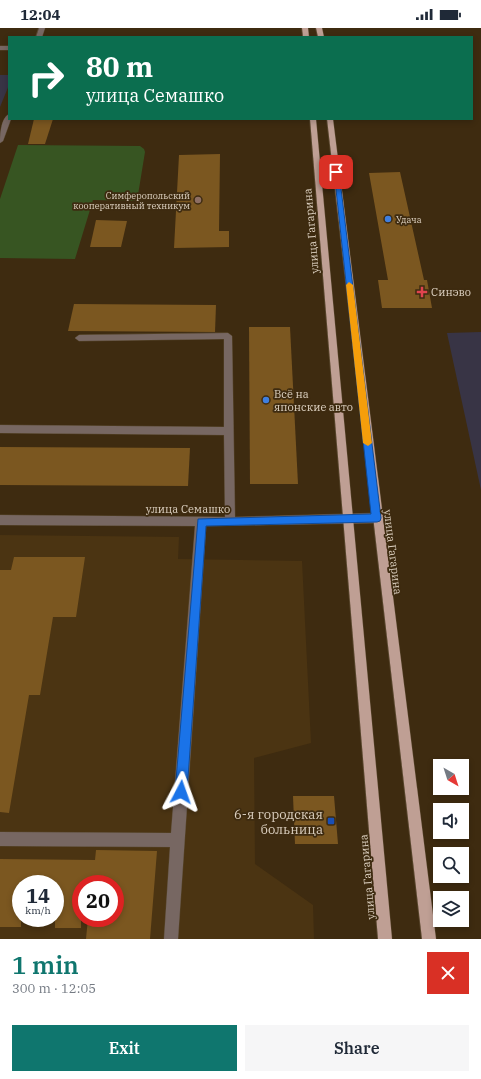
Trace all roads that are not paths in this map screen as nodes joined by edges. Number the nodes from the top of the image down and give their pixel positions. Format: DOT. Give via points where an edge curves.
graph roads {
  1 [pos="8,119"];
  2 [pos="313,120"];
  3 [pos="330,120"];
  4 [pos="0,141"];
  5 [pos="79,338"];
  6 [pos="0,429"];
  7 [pos="229,431"];
  8 [pos="348,518"];
  9 [pos="377,518"];
  10 [pos="0,520"];
  11 [pos="201,522"];
  12 [pos="230,522"];
  13 [pos="0,839"];
  14 [pos="177,840"];
  15 [pos="172,939"];
  16 [pos="385,939"];
  17 [pos="429,939"];
  1 -- 4 [label="street"];
  2 -- 8 [label="main road, улица Гагарина"];
  3 -- 9 [label="main road, улица Гагарина"];
  5 -- 7 [label="street" via="228,336"];
  6 -- 7 [label="street"];
  7 -- 12 [label="street"];
  8 -- 9 [label="street, улица Семашко"];
  8 -- 12 [label="street, улица Семашко"];
  8 -- 16 [label="main road, улица Гагарина"];
  9 -- 17 [label="main road, улица Гагарина"];
  10 -- 11 [label="street, улица Семашко"];
  11 -- 12 [label="street, улица Семашко"];
  11 -- 14 [label="street"];
  13 -- 14 [label="street"];
  14 -- 15 [label="street"];
}
